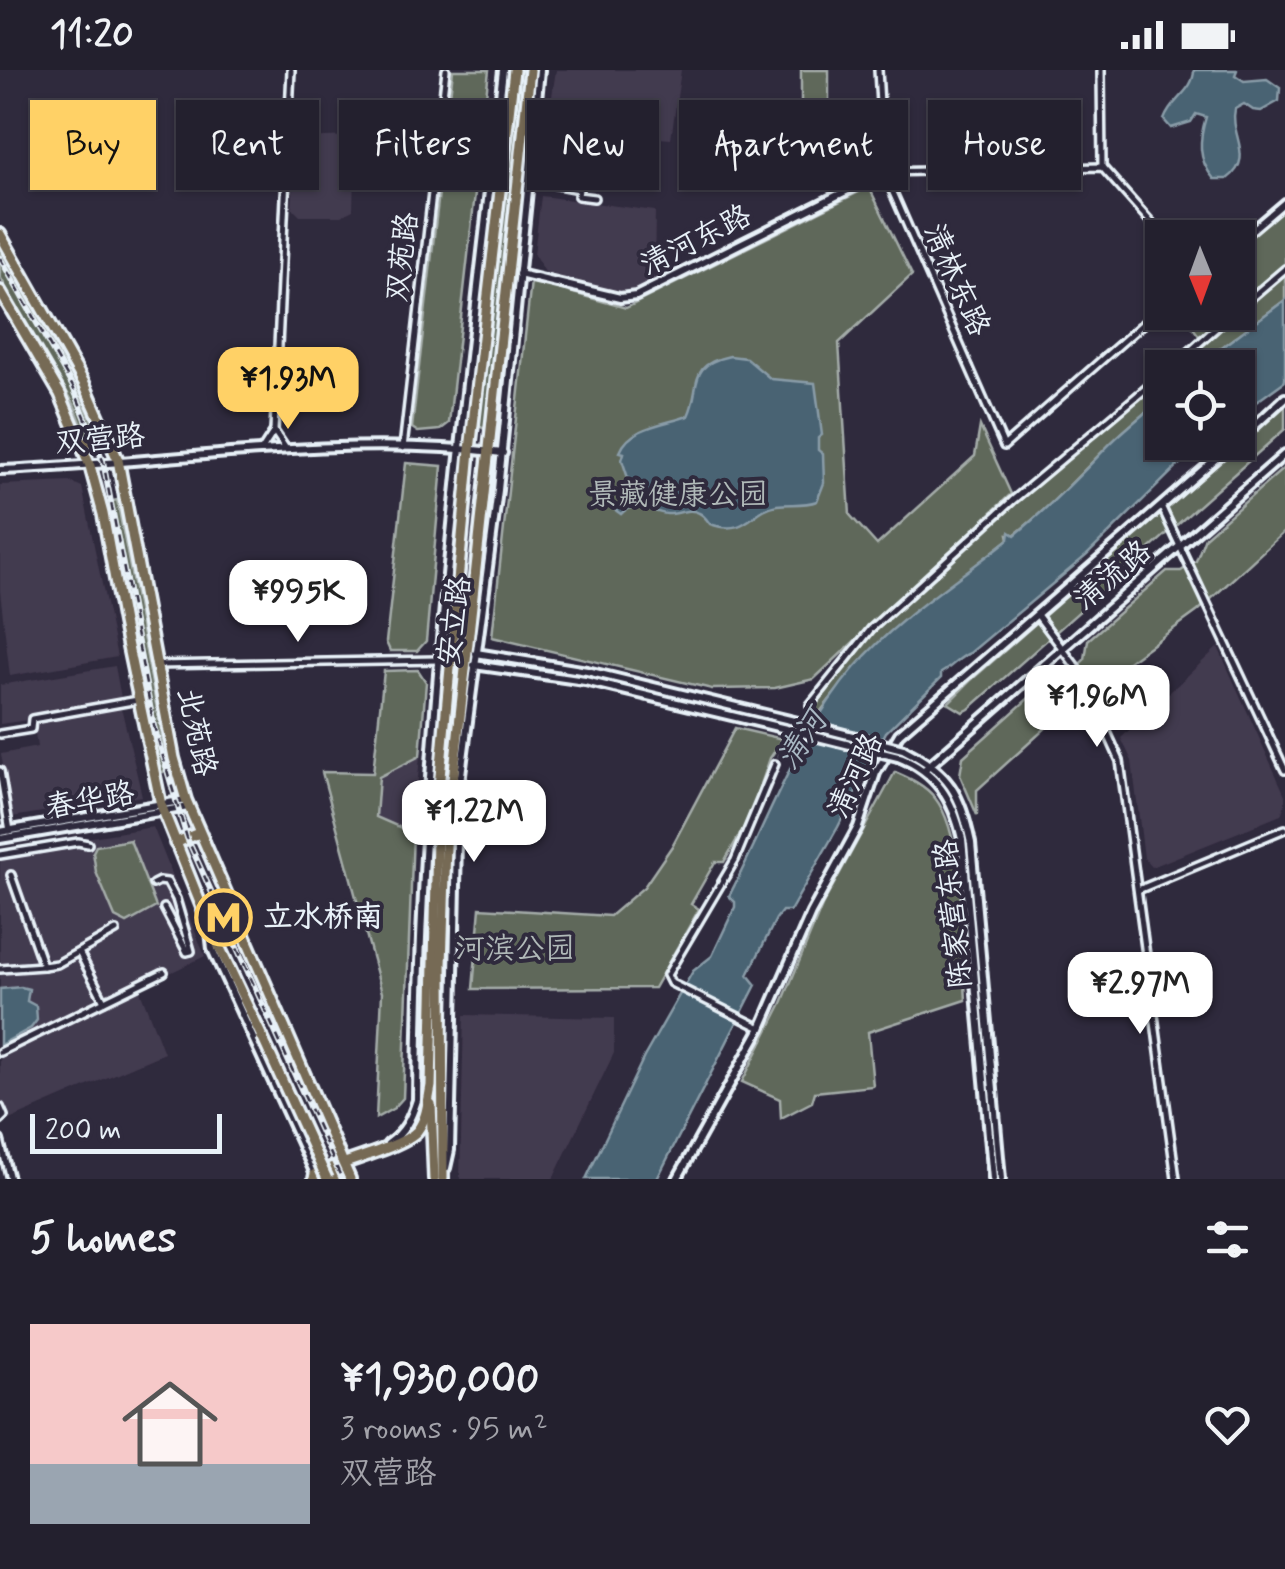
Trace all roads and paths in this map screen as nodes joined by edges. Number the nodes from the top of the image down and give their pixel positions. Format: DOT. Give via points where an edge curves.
graph roads {
  1 [pos="291,70"];
  2 [pos="446,70"];
  3 [pos="503,70"];
  4 [pos="514,70"];
  5 [pos="530,70"];
  6 [pos="540,70"];
  7 [pos="878,70"];
  8 [pos="1101,70"];
  9 [pos="537,100"];
  10 [pos="880,100"];
  11 [pos="1102,167"];
  12 [pos="908,171"];
  13 [pos="528,190"];
  14 [pos="579,190"];
  15 [pos="848,190"];
  16 [pos="892,190"];
  17 [pos="594,198"];
  18 [pos="1285,202"];
  19 [pos="1149,220"];
  20 [pos="1255,228"];
  21 [pos="0,234"];
  22 [pos="1285,269"];
  23 [pos="519,274"];
  24 [pos="0,291"];
  25 [pos="1255,294"];
  26 [pos="1145,322"];
  27 [pos="1214,330"];
  28 [pos="1191,350"];
  29 [pos="1145,389"];
  30 [pos="1285,398"];
  31 [pos="1255,425"];
  32 [pos="274,431"];
  33 [pos="109,438"];
  34 [pos="82,443"];
  35 [pos="404,448"];
  36 [pos="286,450"];
  37 [pos="465,450"];
  38 [pos="261,451"];
  39 [pos="489,452"];
  40 [pos="503,453"];
  41 [pos="1285,454"];
  42 [pos="118,460"];
  43 [pos="1216,460"];
  44 [pos="90,466"];
  45 [pos="0,470"];
  46 [pos="125,493"];
  47 [pos="100,497"];
  48 [pos="1162,508"];
  49 [pos="1182,547"];
  50 [pos="1038,616"];
  51 [pos="1063,647"];
  52 [pos="476,653"];
  53 [pos="441,660"];
  54 [pos="156,665"];
  55 [pos="474,665"];
  56 [pos="138,700"];
  57 [pos="810,705"];
  58 [pos="0,734"];
  59 [pos="901,753"];
  60 [pos="775,764"];
  61 [pos="931,764"];
  62 [pos="924,770"];
  63 [pos="1285,770"];
  64 [pos="0,772"];
  65 [pos="177,772"];
  66 [pos="154,777"];
  67 [pos="187,804"];
  68 [pos="162,808"];
  69 [pos="1285,828"];
  70 [pos="10,830"];
  71 [pos="199,833"];
  72 [pos="0,836"];
  73 [pos="174,843"];
  74 [pos="88,844"];
  75 [pos="0,855"];
  76 [pos="12,876"];
  77 [pos="154,884"];
  78 [pos="1138,890"];
  79 [pos="164,908"];
  80 [pos="209,925"];
  81 [pos="116,931"];
  82 [pos="79,952"];
  83 [pos="43,966"];
  84 [pos="0,969"];
  85 [pos="164,972"];
  86 [pos="104,1001"];
  87 [pos="760,1028"];
  88 [pos="0,1052"];
  89 [pos="430,1086"];
  90 [pos="0,1107"];
  91 [pos="0,1120"];
  92 [pos="0,1140"];
  93 [pos="383,1148"];
  94 [pos="341,1162"];
  95 [pos="315,1178"];
  96 [pos="10,1179"];
  97 [pos="330,1179"];
  98 [pos="350,1179"];
  99 [pos="434,1179"];
  100 [pos="443,1179"];
  101 [pos="677,1179"];
  102 [pos="997,1179"];
  103 [pos="1176,1179"];
  1 -- 32 [label="street"];
  2 -- 35 [label="street, 双苑路"];
  3 -- 37 [label="street, 安立路"];
  4 -- 37 [label="main road, 安立路"];
  5 -- 39 [label="main road, 安立路"];
  6 -- 9 [label="street, 安立路"];
  7 -- 10 [label="street, 清林东路"];
  8 -- 11 [label="street"];
  11 -- 12 [label="street"];
  11 -- 19 [label="street"];
  13 -- 23 [label="street, 安立路"];
  14 -- 17 [label="street" via="578,196"];
  15 -- 23 [label="street, 清河东路" via="636,296"];
  16 -- 26 [label="street, 清林东路" via="1004,446"];
  18 -- 20 [label="street"];
  21 -- 33 [label="main road, 北苑路"];
  22 -- 25 [label="street"];
  23 -- 40 [label="street, 安立路"];
  24 -- 34 [label="main road, 北苑路"];
  27 -- 28 [label="street"];
  29 -- 57 [label="street" via="871,629"];
  30 -- 31 [label="street, 清河路"];
  32 -- 36 [label="street"];
  32 -- 38 [label="street"];
  33 -- 34 [label="main road"];
  33 -- 42 [label="main road, 北苑路"];
  34 -- 44 [label="main road, 北苑路"];
  35 -- 36 [label="street, 双营路"];
  35 -- 37 [label="street, 双营路"];
  36 -- 38 [label="street, 双营路"];
  37 -- 39 [label="street, 双营路"];
  37 -- 53 [label="street, 安立路"];
  37 -- 89 [label="main road, 安立路" via="437,812"];
  38 -- 42 [label="street, 双营路"];
  39 -- 40 [label="street, 双营路"];
  39 -- 100 [label="main road, 安立路" via="446,845"];
  40 -- 52 [label="street, 安立路"];
  41 -- 49 [label="street, 清流路"];
  42 -- 44 [label="street, 双营路"];
  42 -- 46 [label="main road, 北苑路"];
  43 -- 48 [label="street, 清河路"];
  44 -- 45 [label="street, 双营路"];
  44 -- 47 [label="main road, 北苑路"];
  46 -- 47 [label="main road"];
  46 -- 54 [label="main road, 北苑路"];
  47 -- 56 [label="main road, 北苑路"];
  48 -- 49 [label="street"];
  48 -- 50 [label="street, 清河路"];
  49 -- 51 [label="street, 清流路"];
  49 -- 63 [label="street"];
  50 -- 51 [label="street"];
  50 -- 87 [label="street, 清河路" via="899,734"];
  51 -- 61 [label="street, 清流路"];
  51 -- 78 [label="street" via="1120,761"];
  52 -- 55 [label="street, 安立路"];
  52 -- 59 [label="street, 陈家营东路, bridge" via="587,671"];
  53 -- 54 [label="street"];
  53 -- 93 [label="street, 安立路" via="424,832 417,1100 411,1120"];
  54 -- 65 [label="main road, 北苑路"];
  55 -- 59 [label="street, 陈家营东路, bridge" via="585,681"];
  55 -- 100 [label="street, 安立路" via="458,798 450,1150"];
  56 -- 58 [label="street" via="32,718 31,729"];
  56 -- 66 [label="main road, 北苑路"];
  59 -- 61 [label="street, 陈家营东路"];
  59 -- 62 [label="street, 陈家营东路"];
  60 -- 87 [label="street" via="735,860 668,975 671,983"];
  61 -- 62 [label="street, 清流路"];
  61 -- 102 [label="street, 陈家营东路" via="962,805 972,843"];
  62 -- 102 [label="street, 陈家营东路" via="946,793 962,839"];
  64 -- 70 [label="street"];
  65 -- 66 [label="main road"];
  65 -- 67 [label="main road, 北苑路"];
  66 -- 68 [label="main road, 北苑路"];
  67 -- 68 [label="street, 春华路"];
  67 -- 71 [label="main road, 北苑路"];
  68 -- 70 [label="street, 春华路"];
  68 -- 72 [label="street, 春华路"];
  68 -- 73 [label="main road, 北苑路"];
  69 -- 78 [label="street"];
  70 -- 72 [label="street, 春华路"];
  71 -- 73 [label="main road"];
  71 -- 94 [label="main road, 北苑路"];
  73 -- 80 [label="main road, 北苑路"];
  74 -- 75 [label="street"];
  76 -- 83 [label="street"];
  77 -- 79 [label="street" via="167,882 191,951"];
  78 -- 103 [label="street"];
  80 -- 95 [label="street, 北苑路" via="212,949"];
  80 -- 97 [label="main road, 北苑路, bridge"];
  81 -- 82 [label="street"];
  82 -- 83 [label="street"];
  82 -- 86 [label="street"];
  83 -- 84 [label="street"];
  85 -- 86 [label="street"];
  86 -- 88 [label="street"];
  87 -- 101 [label="street, 清河路"];
  89 -- 93 [label="main road, 安立路" via="416,1133"];
  89 -- 99 [label="main road, 安立路"];
  90 -- 91 [label="street"];
  92 -- 96 [label="street"];
  93 -- 94 [label="main road, 安立路"];
  94 -- 95 [label="main road, 安立路"];
  94 -- 97 [label="main road"];
  94 -- 98 [label="main road, 北苑路"];
}
